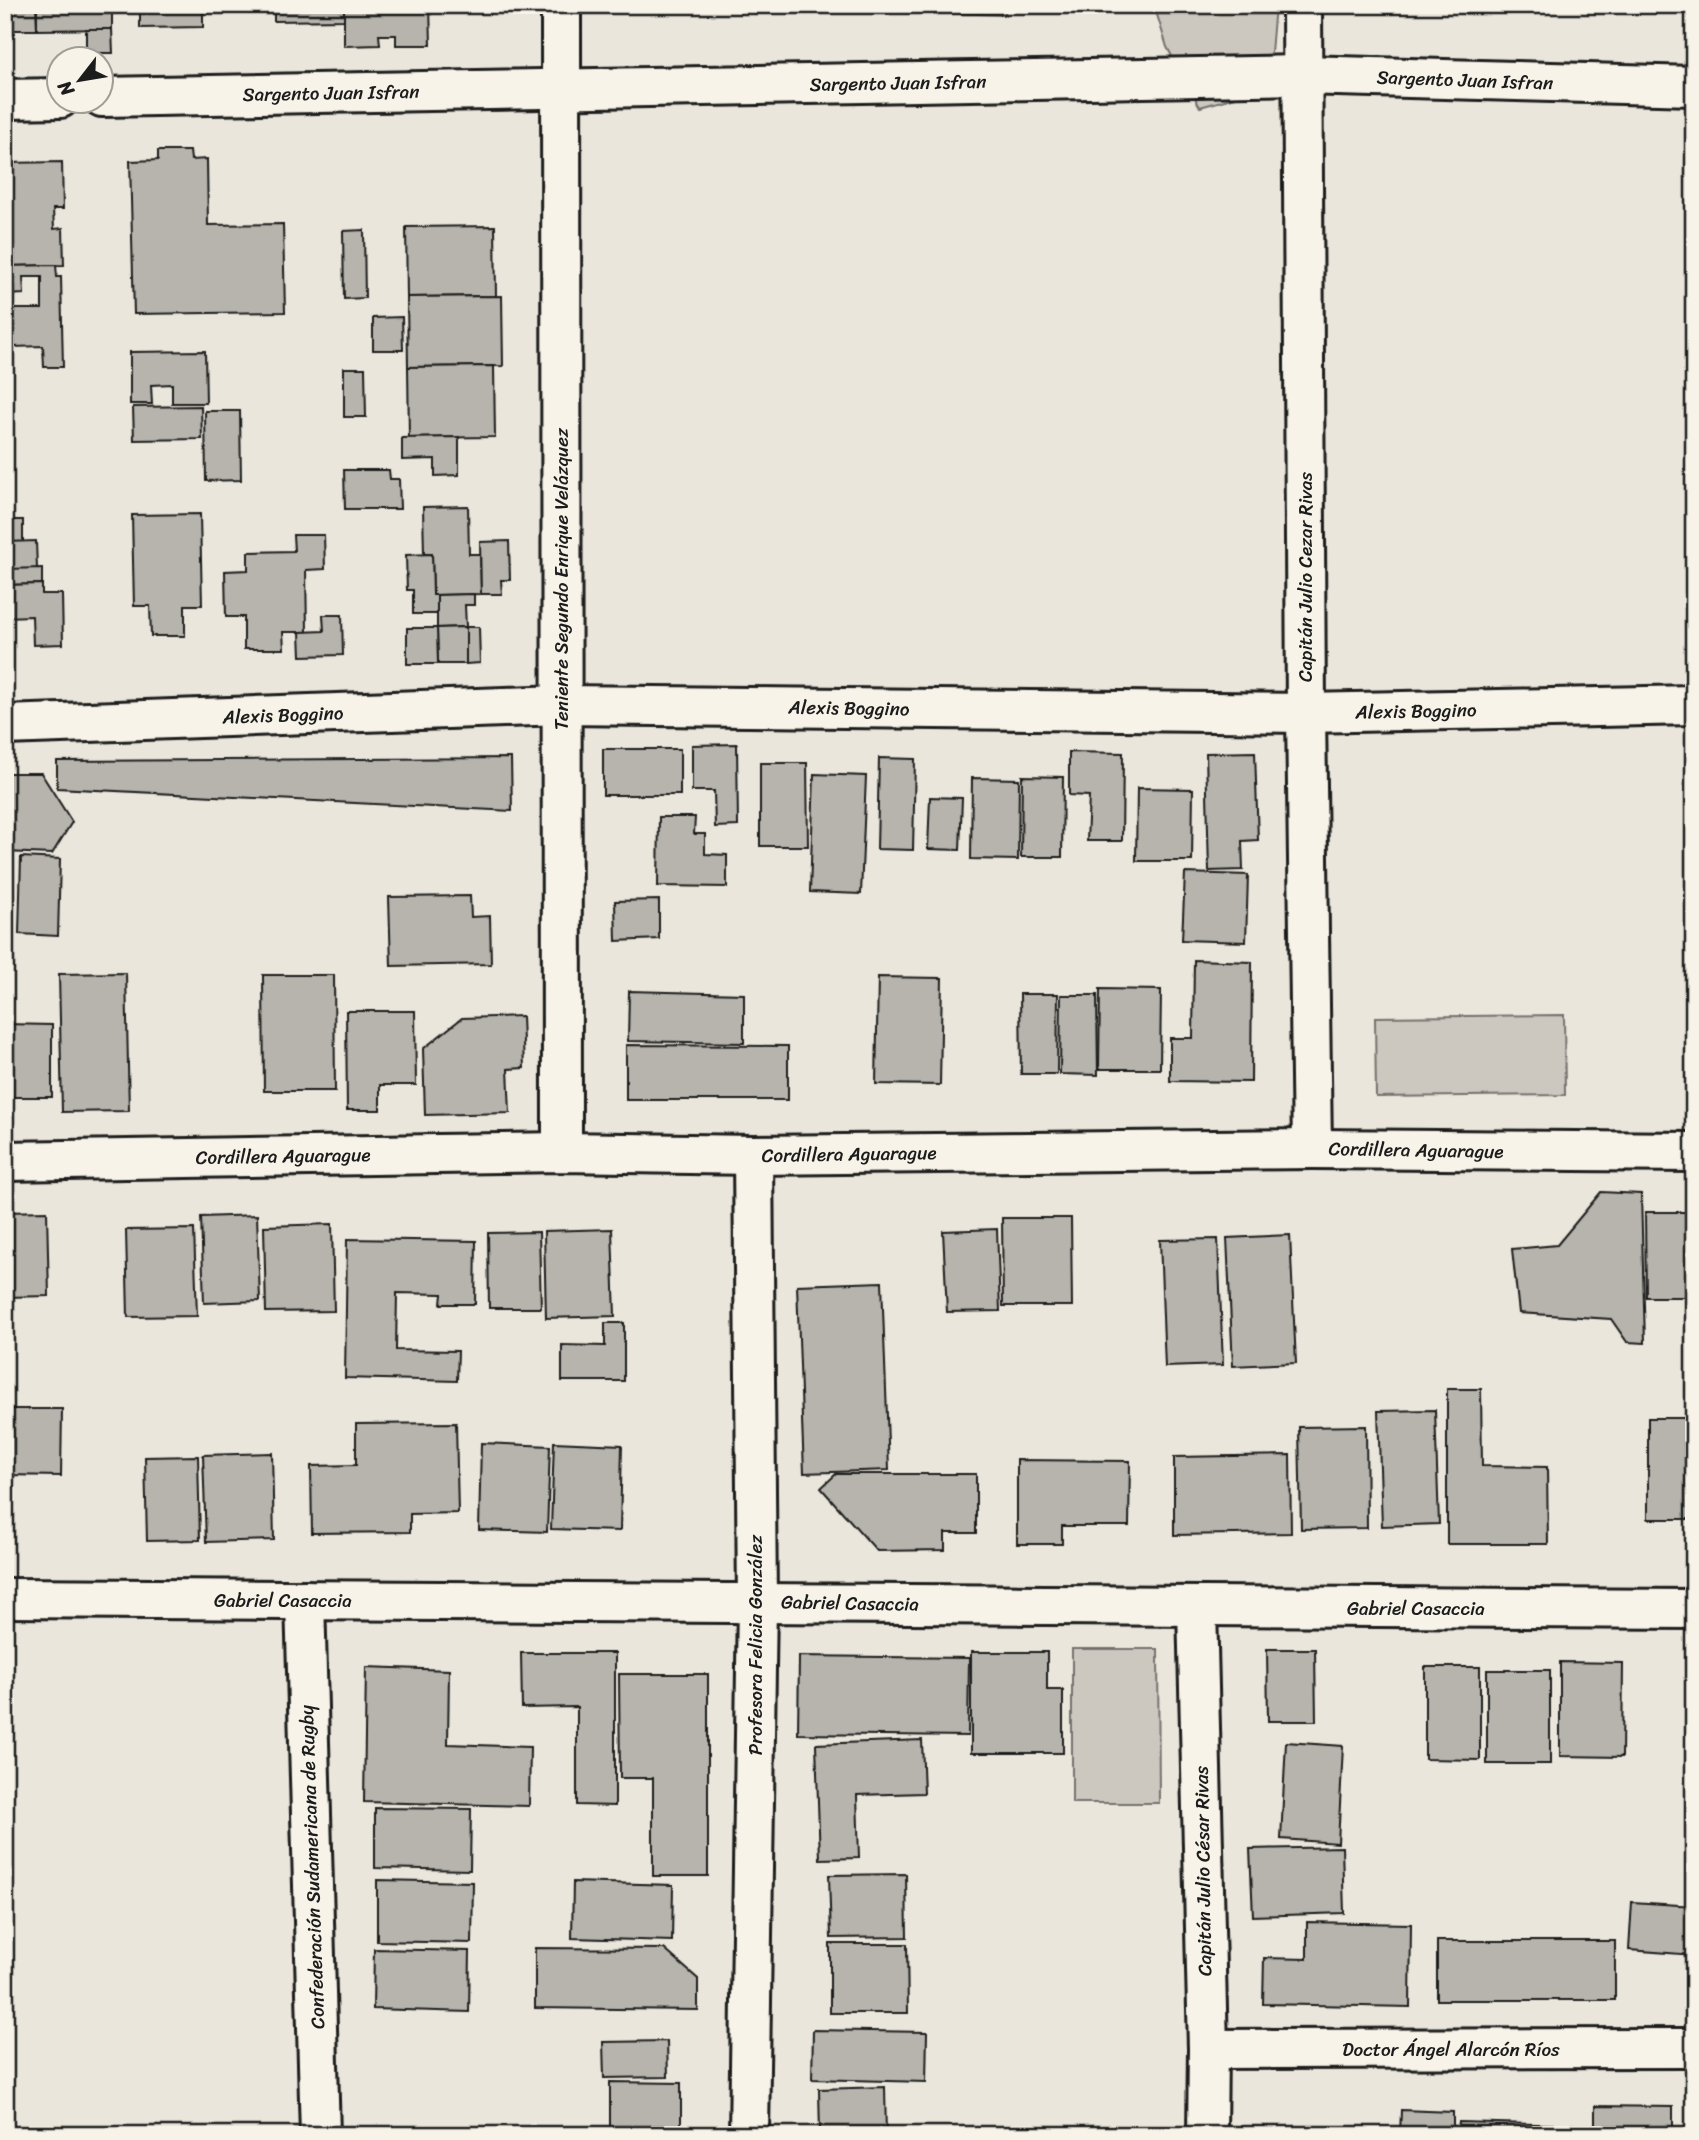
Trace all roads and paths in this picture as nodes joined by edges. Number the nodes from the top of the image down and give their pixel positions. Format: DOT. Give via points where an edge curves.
graph roads {
  1 [pos="561,5"];
  2 [pos="1302,5"];
  3 [pos="1302,75"];
  4 [pos="1694,86"];
  5 [pos="561,89"];
  6 [pos="116,97"];
  7 [pos="46,98"];
  8 [pos="5,99"];
  9 [pos="562,705"];
  10 [pos="1694,705"];
  11 [pos="1306,713"];
  12 [pos="5,725"];
  13 [pos="1312,1149"];
  14 [pos="562,1152"];
  15 [pos="1694,1152"];
  16 [pos="753,1155"];
  17 [pos="5,1161"];
  18 [pos="5,1598"];
  19 [pos="305,1600"];
  20 [pos="757,1602"];
  21 [pos="1197,1607"];
  22 [pos="1694,1609"];
  23 [pos="1694,2048"];
  24 [pos="1208,2049"];
  25 [pos="320,2135"];
  26 [pos="749,2135"];
  27 [pos="1207,2135"];
  1 -- 5 [label="street, Teniente Segundo Enrique Velázquez"];
  2 -- 3 [label="street, Capitán Julio Cezar Rivas"];
  3 -- 4 [label="street, Sargento Juan Isfran"];
  3 -- 5 [label="street, Sargento Juan Isfran"];
  3 -- 11 [label="street, Capitán Julio Cezar Rivas"];
  5 -- 6 [label="street, Sargento Juan Isfran"];
  5 -- 9 [label="street, Teniente Segundo Enrique Velázquez"];
  7 -- 8 [label="street"];
  9 -- 11 [label="street, Alexis Boggino"];
  9 -- 12 [label="street, Alexis Boggino"];
  9 -- 14 [label="street, Teniente Segundo Enrique Velázquez"];
  10 -- 11 [label="street, Alexis Boggino"];
  11 -- 13 [label="street, Capitán Julio Cezar Rivas"];
  13 -- 15 [label="street, Cordillera Aguarague"];
  13 -- 16 [label="street, Cordillera Aguarague"];
  14 -- 16 [label="street, Cordillera Aguarague"];
  14 -- 17 [label="street, Cordillera Aguarague"];
  16 -- 20 [label="street, Profesora Felicia González"];
  18 -- 19 [label="street, Gabriel Casaccia"];
  19 -- 20 [label="street, Gabriel Casaccia"];
  19 -- 25 [label="street, Confederación Sudamericana de Rugby"];
  20 -- 21 [label="street, Gabriel Casaccia"];
  20 -- 26 [label="street, Profesora Felicia González"];
  21 -- 22 [label="street, Gabriel Casaccia"];
  21 -- 24 [label="street, Capitán Julio César Rivas"];
  23 -- 24 [label="street, Doctor Ángel Alarcón Ríos"];
  24 -- 27 [label="street, Capitán Julio César Rivas"];
}
